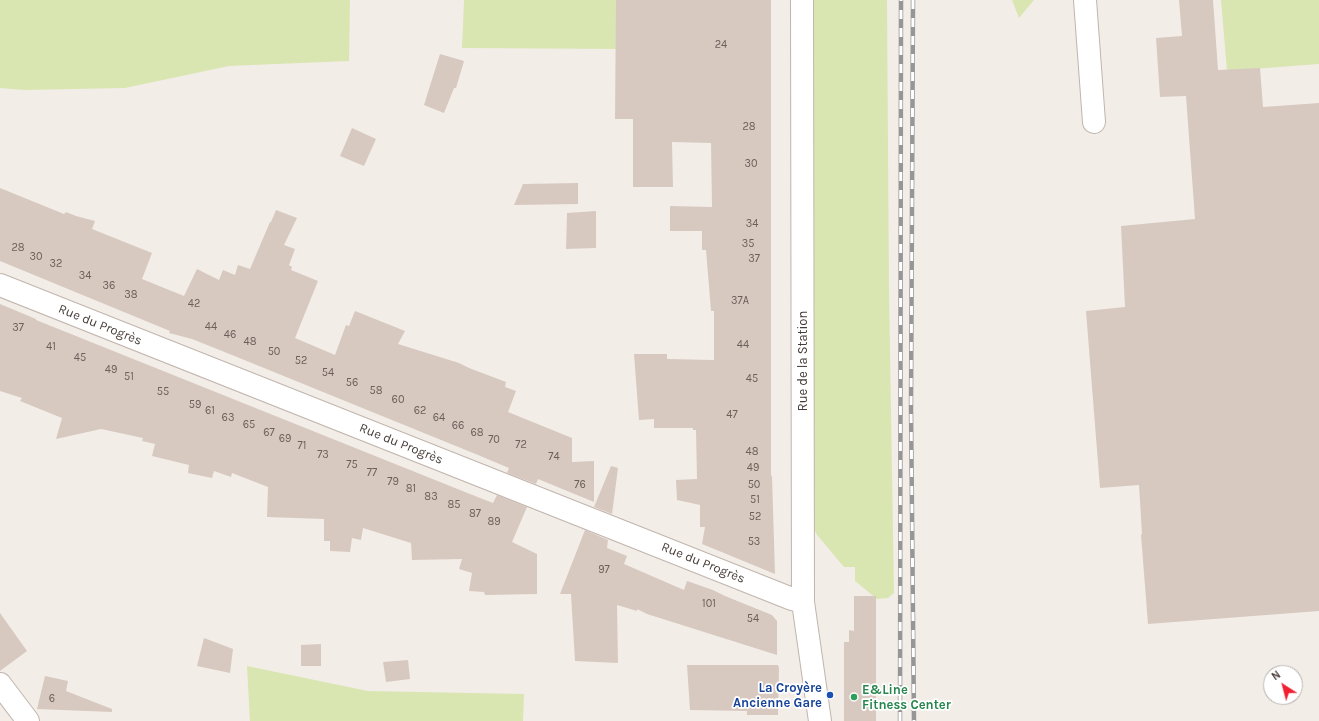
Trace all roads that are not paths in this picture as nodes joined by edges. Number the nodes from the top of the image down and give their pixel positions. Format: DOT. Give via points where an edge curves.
graph roads {
  1 [pos="802,0"];
  2 [pos="1085,0"];
  3 [pos="1094,122"];
  4 [pos="0,285"];
  5 [pos="803,602"];
  6 [pos="0,684"];
  7 [pos="28,721"];
  8 [pos="820,721"];
  1 -- 5 [label="street, Rue de la Station"];
  2 -- 3 [label="street"];
  4 -- 5 [label="street, Rue du Progrès"];
  5 -- 8 [label="street, Rue de la Station"];
  6 -- 7 [label="street"];
}
